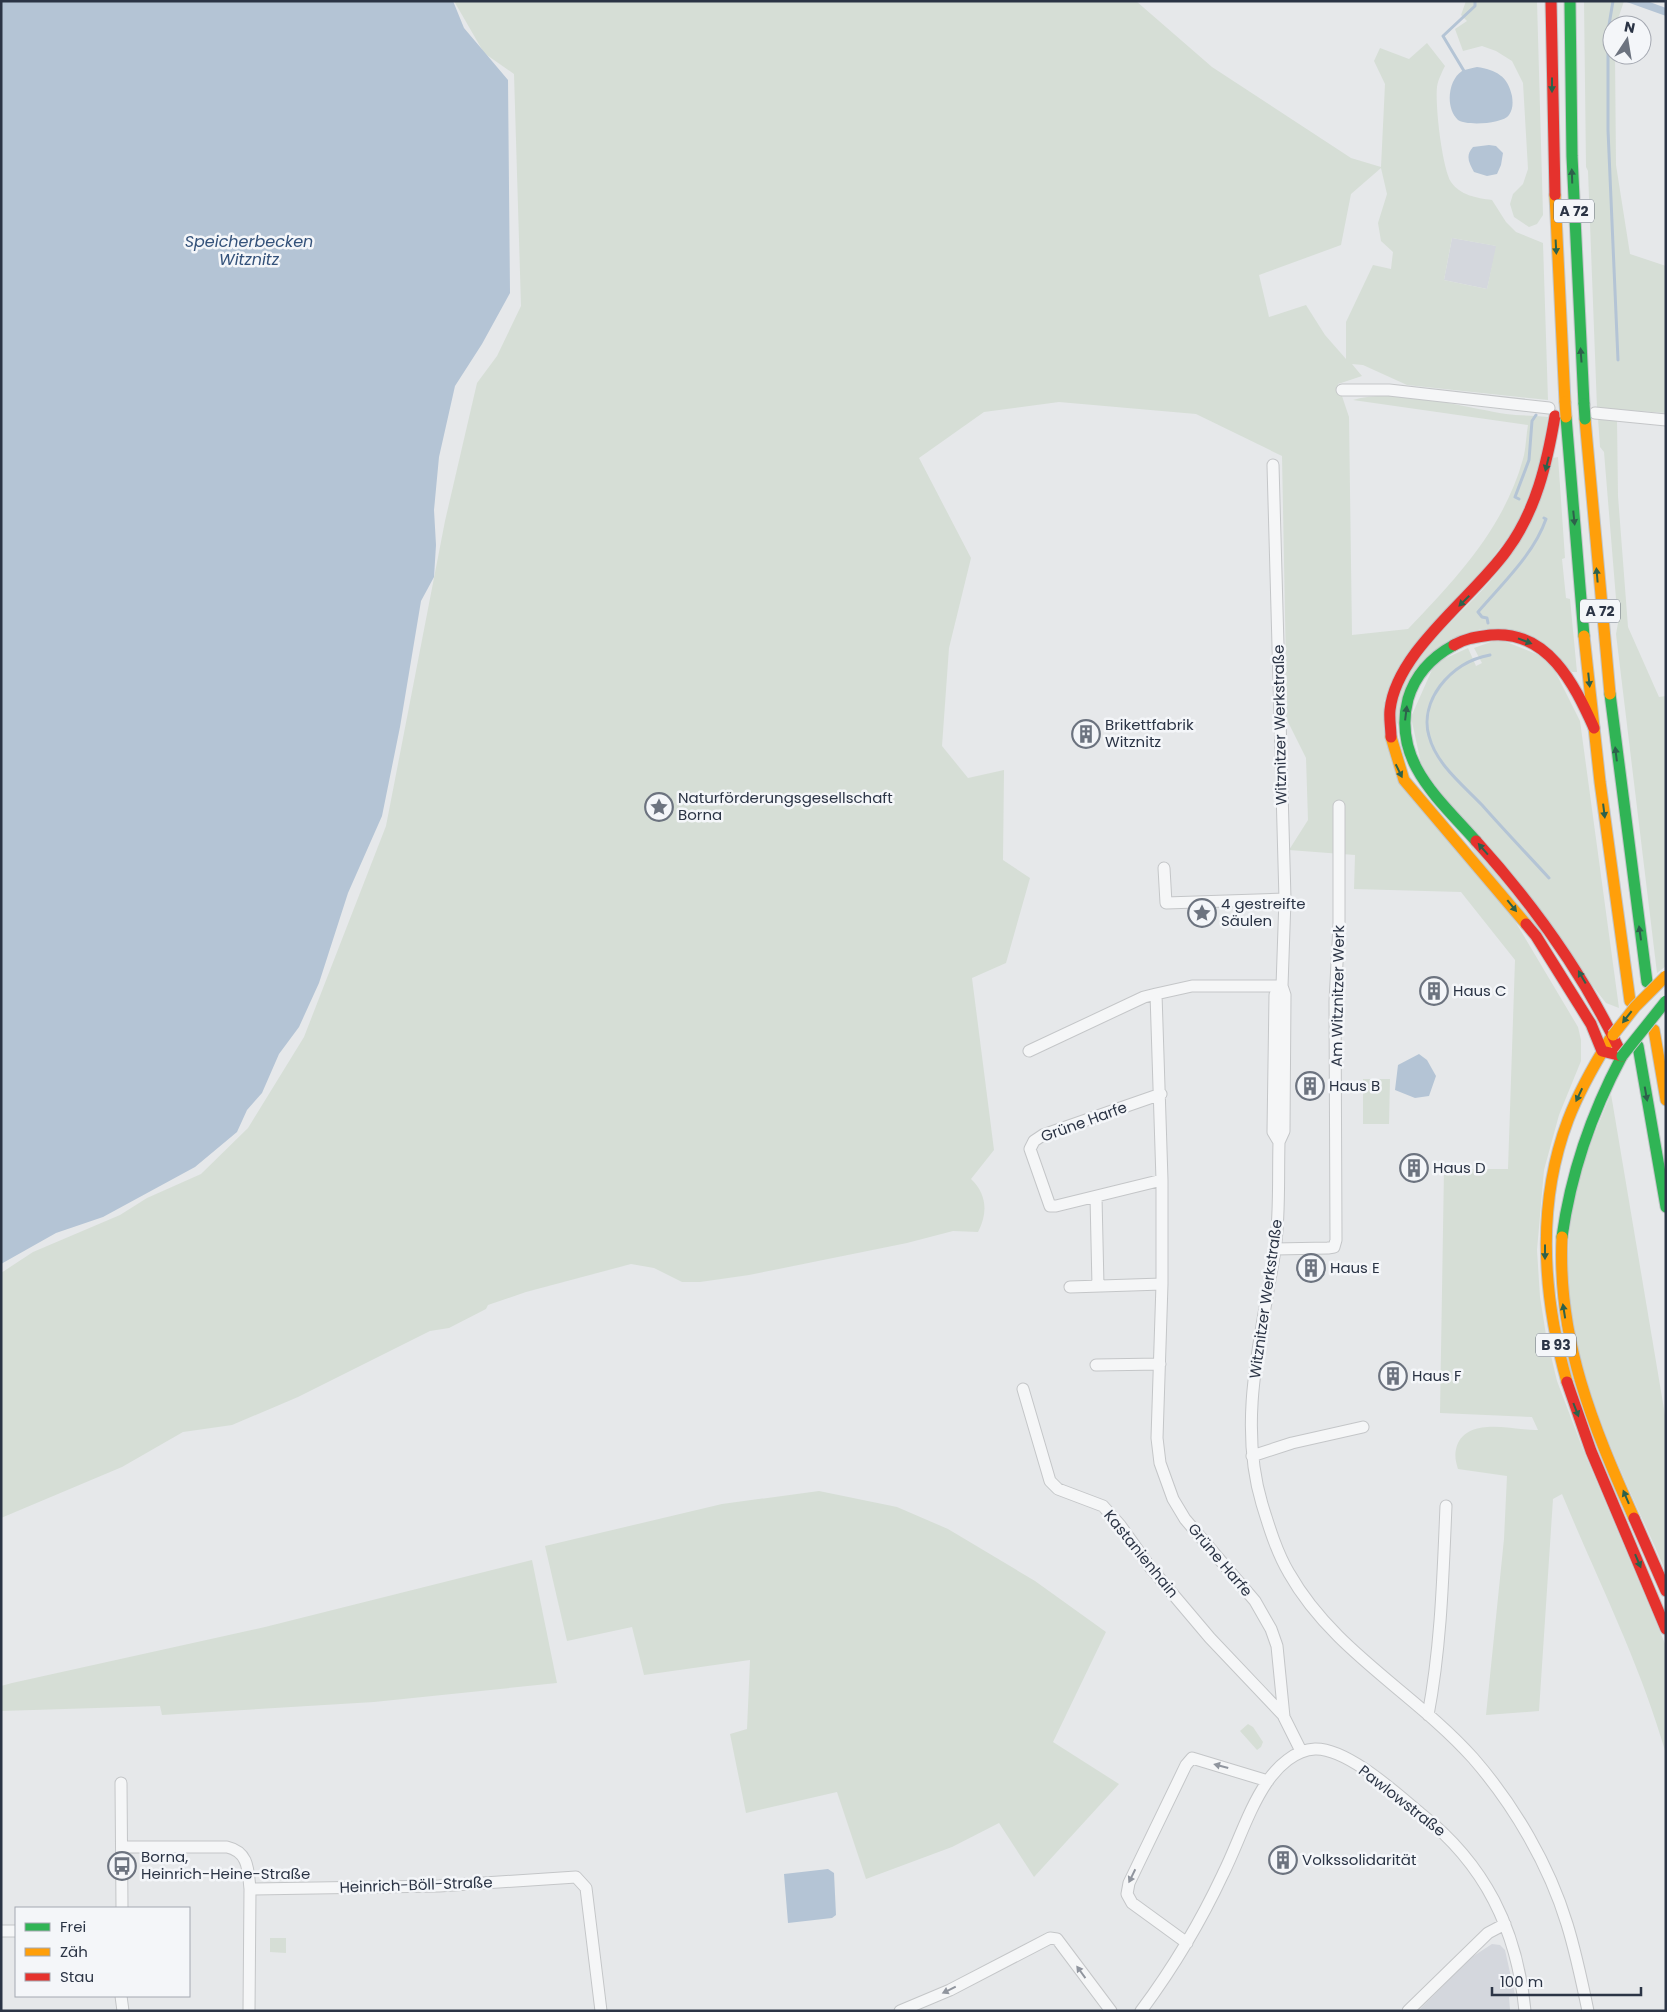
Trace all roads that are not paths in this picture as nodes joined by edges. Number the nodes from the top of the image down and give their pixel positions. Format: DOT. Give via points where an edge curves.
graph roads {
  1 [pos="1570,1"];
  2 [pos="1551,5"];
  3 [pos="1342,390"];
  4 [pos="1558,409"];
  5 [pos="1590,416"];
  6 [pos="1666,420"];
  7 [pos="1273,464"];
  8 [pos="1594,728"];
  9 [pos="1339,806"];
  10 [pos="1164,868"];
  11 [pos="1285,899"];
  12 [pos="1666,976"];
  13 [pos="1647,982"];
  14 [pos="1282,986"];
  15 [pos="1156,994"];
  16 [pos="1630,1001"];
  17 [pos="1666,1001"];
  18 [pos="1654,1030"];
  19 [pos="1611,1038"];
  20 [pos="1638,1046"];
  21 [pos="1029,1051"];
  22 [pos="1602,1051"];
  23 [pos="1622,1056"];
  24 [pos="1161,1094"];
  25 [pos="1665,1095"];
  26 [pos="1162,1180"];
  27 [pos="1096,1196"];
  28 [pos="1666,1207"];
  29 [pos="1275,1249"];
  30 [pos="1162,1284"];
  31 [pos="1098,1286"];
  32 [pos="1070,1287"];
  33 [pos="1160,1364"];
  34 [pos="1096,1365"];
  35 [pos="1023,1389"];
  36 [pos="1363,1427"];
  37 [pos="1252,1456"];
  38 [pos="1446,1506"];
  39 [pos="1666,1591"];
  40 [pos="1666,1629"];
  41 [pos="1428,1715"];
  42 [pos="1284,1717"];
  43 [pos="1301,1751"];
  44 [pos="1268,1781"];
  45 [pos="121,1783"];
  46 [pos="122,1847"];
  47 [pos="250,1889"];
  48 [pos="122,1907"];
  49 [pos="1505,1924"];
  50 [pos="1,1931"];
  51 [pos="15,1931"];
  52 [pos="1187,1943"];
  53 [pos="121,1997"];
  54 [pos="123,2011"];
  55 [pos="249,2011"];
  56 [pos="601,2011"];
  57 [pos="900,2011"];
  58 [pos="1111,2011"];
  59 [pos="1141,2011"];
  60 [pos="1408,2011"];
  61 [pos="1525,2011"];
  62 [pos="1588,2011"];
  5 -- 1 [label="main road, A 72, one-way, bridge" via="1584,404 1572,156"];
  2 -- 4 [label="main road, A 72, one-way" via="1561,355"];
  3 -- 4 [label="street" via="1389,390"];
  4 -- 8 [label="main road, A 72, one-way"];
  4 -- 22 [label="main road, one-way" via="1547,465 1528,517 1494,568 1412,657 1392,695 1388,727 1391,750 1404,780 1536,936 1586,1016"];
  5 -- 6 [label="street"];
  13 -- 5 [label="main road, A 72, one-way" via="1611,716 1596,564"];
  7 -- 11 [label="street, Witznitzer Werkstraße"];
  8 -- 16 [label="main road, A 72, one-way"];
  19 -- 8 [label="main road, one-way" via="1606,1020 1552,931 1422,778 1408,750 1404,732 1412,688 1423,669 1439,652 1462,640 1483,635 1507,635 1527,640 1544,650 1560,665 1574,686"];
  9 -- 29 [label="street, Am Witznitzer Werk" via="1335,1001 1336,1240 1334,1247 1328,1248"];
  10 -- 11 [label="street" via="1166,902"];
  11 -- 14 [label="street, Witznitzer Werkstraße"];
  12 -- 19 [label="main road, B 93, one-way, bridge"];
  14 -- 15 [label="street" via="1192,986"];
  14 -- 29 [label="street, Witznitzer Werkstraße" via="1285,995 1284,1131 1279,1142"];
  15 -- 21 [label="street"];
  15 -- 24 [label="street, Grüne Harfe"];
  17 -- 23 [label="main road, B 93, bridge"];
  18 -- 25 [label="main road"];
  19 -- 22 [label="main road, B 93"];
  19 -- 23 [label="main road"];
  20 -- 28 [label="main road, one-way"];
  22 -- 23 [label="main road"];
  22 -- 40 [label="main road, B 93, one-way" via="1568,1120 1553,1172 1545,1228 1550,1319 1568,1391"];
  39 -- 23 [label="main road, B 93, one-way" via="1584,1392 1561,1288 1564,1221 1572,1174 1589,1122"];
  24 -- 26 [label="street, Grüne Harfe"];
  24 -- 27 [label="street, Grüne Harfe" via="1043,1135 1034,1141 1030,1149 1050,1206"];
  26 -- 27 [label="street, Grüne Harfe"];
  26 -- 30 [label="street, Grüne Harfe"];
  27 -- 31 [label="street"];
  29 -- 37 [label="street, Witznitzer Werkstraße" via="1252,1402"];
  30 -- 31 [label="street"];
  30 -- 33 [label="street, Grüne Harfe"];
  31 -- 32 [label="street"];
  33 -- 34 [label="street"];
  33 -- 42 [label="street, Grüne Harfe" via="1157,1438 1165,1481 1186,1519 1255,1602 1271,1629 1277,1646"];
  35 -- 42 [label="street, Kastanienhain" via="1050,1481 1058,1489 1103,1506 1210,1638"];
  36 -- 37 [label="street"];
  37 -- 41 [label="street, Witznitzer Werkstraße" via="1262,1504 1288,1572 1300,1591 1369,1666"];
  38 -- 41 [label="street" via="1435,1680"];
  41 -- 62 [label="street, Witznitzer Werkstraße" via="1487,1775 1511,1808 1539,1857 1567,1922"];
  42 -- 43 [label="street, Grüne Harfe"];
  43 -- 44 [label="street" via="1288,1759"];
  43 -- 49 [label="street, Pawlowstraße" via="1332,1751 1431,1821 1476,1868"];
  44 -- 52 [label="street"];
  44 -- 52 [label="street, one-way" via="1192,1758 1186,1765 1128,1883 1127,1894 1132,1902"];
  45 -- 46 [label="street"];
  46 -- 47 [label="street" via="214,1846 237,1849 246,1860"];
  46 -- 48 [label="street"];
  47 -- 55 [label="street"];
  47 -- 56 [label="street, Heinrich-Böll-Straße" via="439,1886 570,1876 581,1880 586,1888"];
  49 -- 60 [label="street" via="1488,1933"];
  49 -- 61 [label="street, Pawlowstraße" via="1520,1969"];
  50 -- 51 [label="street"];
  52 -- 59 [label="street"];
  53 -- 54 [label="street"];
  58 -- 57 [label="street, one-way" via="1057,1939 1050,1938 950,1990"];
}
